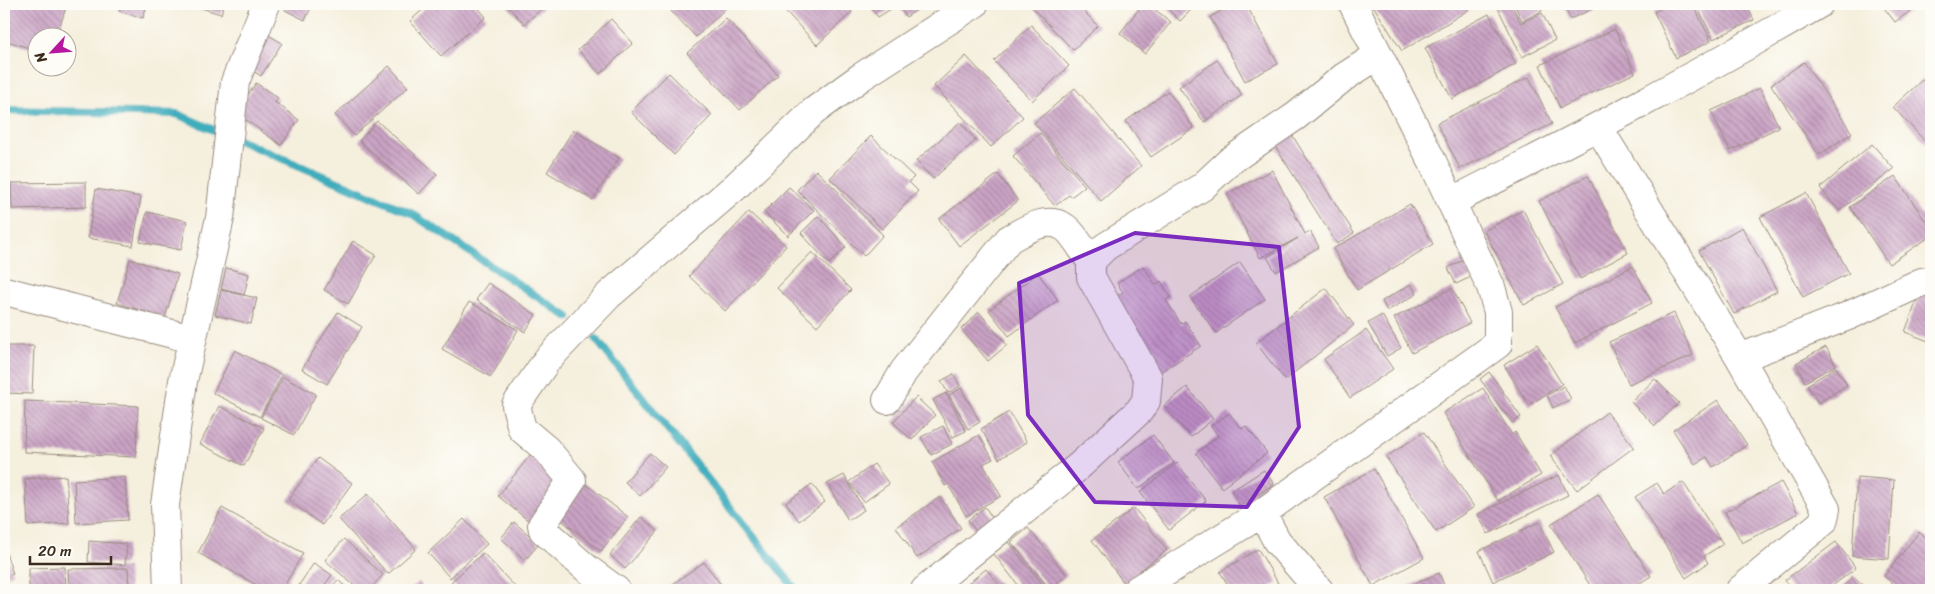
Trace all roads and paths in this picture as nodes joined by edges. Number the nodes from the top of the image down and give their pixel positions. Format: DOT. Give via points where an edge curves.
graph roads {
  1 [pos="266,4"];
  2 [pos="974,4"];
  3 [pos="1353,4"];
  4 [pos="1819,4"];
  5 [pos="1377,56"];
  6 [pos="1598,127"];
  7 [pos="1451,202"];
  8 [pos="1091,261"];
  9 [pos="1931,281"];
  10 [pos="5,291"];
  11 [pos="192,338"];
  12 [pos="1740,358"];
  13 [pos="887,400"];
  14 [pos="1262,513"];
  15 [pos="168,590"];
  16 [pos="616,590"];
  17 [pos="925,590"];
  18 [pos="1137,590"];
  19 [pos="1319,590"];
  20 [pos="1740,590"];
  1 -- 11 [label="street" via="235,82 220,218"];
  2 -- 16 [label="street" via="814,111 735,187 609,295 547,360 516,405 522,430 547,450 572,480 542,524 543,530"];
  3 -- 5 [label="street"];
  4 -- 6 [label="street"];
  5 -- 7 [label="street"];
  5 -- 8 [label="street" via="1230,161 1202,187 1105,247"];
  6 -- 7 [label="street"];
  6 -- 12 [label="street"];
  7 -- 14 [label="street" via="1491,287 1498,312 1498,344"];
  8 -- 13 [label="street" via="1065,227 1055,223 1027,229 1009,239 904,371"];
  8 -- 17 [label="street" via="1091,277 1148,378 1146,401 1078,467"];
  9 -- 12 [label="street"];
  10 -- 11 [label="street"];
  11 -- 15 [label="street" via="165,504"];
  12 -- 20 [label="street" via="1826,509 1823,522"];
  14 -- 18 [label="street"];
  14 -- 19 [label="street" via="1277,541"];
}
